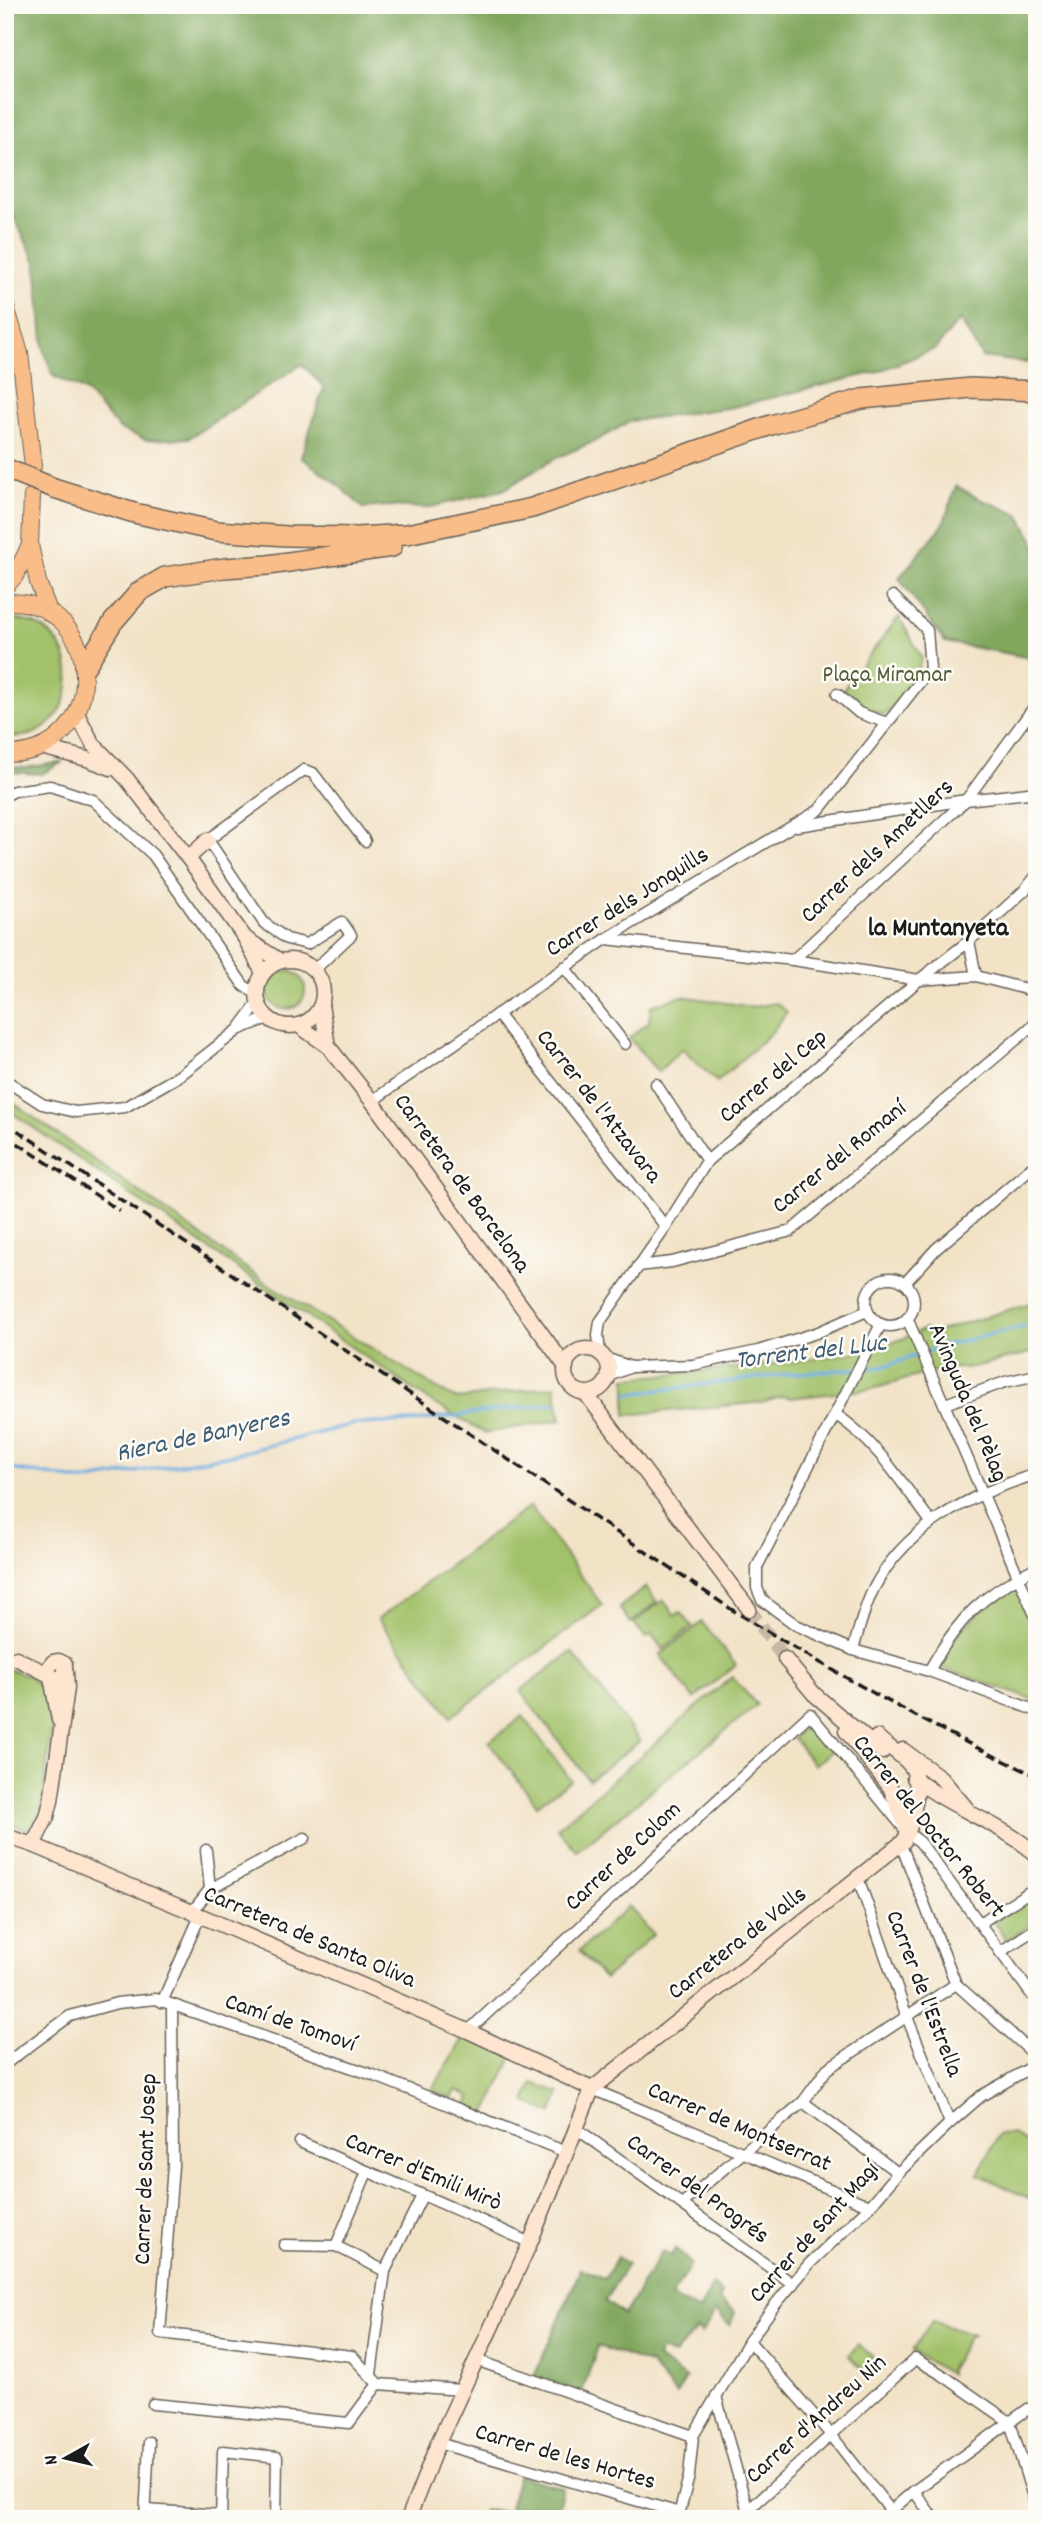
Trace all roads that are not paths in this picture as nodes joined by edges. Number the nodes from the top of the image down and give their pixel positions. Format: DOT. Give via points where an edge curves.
graph roads {
  1 [pos="6,308"];
  2 [pos="1037,391"];
  3 [pos="33,466"];
  4 [pos="6,468"];
  5 [pos="32,496"];
  6 [pos="532,508"];
  7 [pos="30,545"];
  8 [pos="5,587"];
  9 [pos="894,596"];
  10 [pos="5,602"];
  11 [pos="50,614"];
  12 [pos="85,667"];
  13 [pos="836,694"];
  14 [pos="1037,703"];
  15 [pos="77,713"];
  16 [pos="887,723"];
  17 [pos="41,747"];
  18 [pos="5,754"];
  19 [pos="116,769"];
  20 [pos="1037,792"];
  21 [pos="5,796"];
  22 [pos="966,800"];
  23 [pos="788,827"];
  24 [pos="208,840"];
  25 [pos="365,841"];
  26 [pos="188,858"];
  27 [pos="1037,875"];
  28 [pos="245,938"];
  29 [pos="606,939"];
  30 [pos="969,941"];
  31 [pos="793,960"];
  32 [pos="280,961"];
  33 [pos="564,967"];
  34 [pos="314,970"];
  35 [pos="263,973"];
  36 [pos="976,976"];
  37 [pos="919,980"];
  38 [pos="1037,992"];
  39 [pos="257,998"];
  40 [pos="321,1005"];
  41 [pos="497,1014"];
  42 [pos="268,1018"];
  43 [pos="1037,1022"];
  44 [pos="298,1025"];
  45 [pos="237,1030"];
  46 [pos="625,1044"];
  47 [pos="328,1046"];
  48 [pos="5,1080"];
  49 [pos="656,1084"];
  50 [pos="372,1101"];
  51 [pos="707,1161"];
  52 [pos="1037,1163"];
  53 [pos="666,1227"];
  54 [pos="638,1266"];
  55 [pos="905,1283"];
  56 [pos="867,1311"];
  57 [pos="907,1318"];
  58 [pos="881,1324"];
  59 [pos="555,1351"];
  60 [pos="574,1353"];
  61 [pos="603,1356"];
  62 [pos="566,1367"];
  63 [pos="631,1367"];
  64 [pos="1037,1375"];
  65 [pos="606,1382"];
  66 [pos="586,1394"];
  67 [pos="945,1404"];
  68 [pos="835,1414"];
  69 [pos="605,1416"];
  70 [pos="1037,1474"];
  71 [pos="983,1493"];
  72 [pos="931,1522"];
  73 [pos="1037,1567"];
  74 [pos="1018,1577"];
  75 [pos="749,1609"];
  76 [pos="1037,1620"];
  77 [pos="853,1650"];
  78 [pos="10,1657"];
  79 [pos="785,1659"];
  80 [pos="51,1671"];
  81 [pos="929,1671"];
  82 [pos="814,1694"];
  83 [pos="1037,1711"];
  84 [pos="810,1714"];
  85 [pos="850,1726"];
  86 [pos="61,1731"];
  87 [pos="877,1737"];
  88 [pos="918,1781"];
  89 [pos="943,1791"];
  90 [pos="899,1806"];
  91 [pos="914,1811"];
  92 [pos="5,1836"];
  93 [pos="305,1838"];
  94 [pos="904,1839"];
  95 [pos="33,1845"];
  96 [pos="206,1850"];
  97 [pos="1037,1856"];
  98 [pos="858,1878"];
  99 [pos="1037,1887"];
  100 [pos="210,1889"];
  101 [pos="196,1914"];
  102 [pos="980,1923"];
  103 [pos="1037,1928"];
  104 [pos="1000,1952"];
  105 [pos="956,1984"];
  106 [pos="167,2003"];
  107 [pos="1037,2003"];
  108 [pos="906,2017"];
  109 [pos="468,2031"];
  110 [pos="1037,2057"];
  111 [pos="5,2064"];
  112 [pos="1037,2064"];
  113 [pos="593,2089"];
  114 [pos="803,2102"];
  115 [pos="950,2123"];
  116 [pos="577,2129"];
  117 [pos="300,2143"];
  118 [pos="743,2151"];
  119 [pos="566,2152"];
  120 [pos="367,2172"];
  121 [pos="898,2173"];
  122 [pos="422,2196"];
  123 [pos="681,2204"];
  124 [pos="870,2206"];
  125 [pos="530,2243"];
  126 [pos="284,2245"];
  127 [pos="336,2246"];
  128 [pos="385,2271"];
  129 [pos="793,2284"];
  130 [pos="749,2340"];
  131 [pos="476,2360"];
  132 [pos="371,2374"];
  133 [pos="378,2384"];
  134 [pos="462,2390"];
  135 [pos="716,2396"];
  136 [pos="153,2404"];
  137 [pos="1037,2406"];
  138 [pos="1010,2422"];
  139 [pos="693,2435"];
  140 [pos="832,2436"];
  141 [pos="149,2442"];
  142 [pos="438,2443"];
  143 [pos="914,2491"];
  144 [pos="1037,2510"];
  145 [pos="146,2514"];
  146 [pos="748,2515"];
  147 [pos="892,2515"];
  148 [pos="679,2516"];
  149 [pos="220,2517"];
  150 [pos="276,2519"];
  151 [pos="408,2519"];
  152 [pos="881,2519"];
  153 [pos="934,2519"];
  1 -- 3 [label="main road" via="20,353"];
  2 -- 6 [label="highway" via="971,388 862,399 771,425"];
  4 -- 6 [label="highway, bridge" via="134,513 216,531 286,536 407,534"];
  5 -- 7 [label="main road"];
  6 -- 12 [label="highway" via="510,522 418,543 165,577 139,592 113,622"];
  7 -- 8 [label="main road"];
  7 -- 11 [label="main road"];
  9 -- 16 [label="street, Carrer dels Jonquills" via="927,630 930,668"];
  10 -- 11 [label="main road" via="31,605"];
  11 -- 12 [label="main road" via="73,636"];
  12 -- 15 [label="main road"];
  13 -- 16 [label="street" via="859,713"];
  14 -- 22 [label="street, Carrer dels Ametllers"];
  15 -- 17 [label="main road" via="65,730"];
  15 -- 19 [label="street" via="93,744"];
  16 -- 23 [label="street, Carrer dels Jonquills" via="819,810"];
  17 -- 18 [label="main road"];
  17 -- 19 [label="street"];
  19 -- 26 [label="street"];
  20 -- 22 [label="street"];
  21 -- 39 [label="street" via="50,786 93,800 153,855"];
  22 -- 23 [label="street"];
  22 -- 31 [label="street, Carrer dels Ametllers"];
  23 -- 29 [label="street, Carrer dels Jonquills"];
  24 -- 25 [label="street" via="304,770 313,773"];
  24 -- 26 [label="street"];
  24 -- 34 [label="street" via="264,923 287,939 307,944 342,922 351,935"];
  26 -- 28 [label="street"];
  27 -- 30 [label="street, Carrer del Cep"];
  28 -- 32 [label="street"];
  28 -- 35 [label="street"];
  29 -- 31 [label="street"];
  29 -- 33 [label="street, Carrer dels Jonquills"];
  30 -- 36 [label="street"];
  30 -- 37 [label="street, Carrer del Cep"];
  31 -- 37 [label="street"];
  32 -- 34 [label="street" via="304,963"];
  32 -- 35 [label="street"];
  33 -- 41 [label="street, Carrer dels Jonquills"];
  33 -- 46 [label="street"];
  34 -- 40 [label="street" via="321,980"];
  35 -- 39 [label="street"];
  36 -- 37 [label="street"];
  36 -- 38 [label="street"];
  37 -- 51 [label="street, Carrer del Cep"];
  39 -- 42 [label="street"];
  39 -- 45 [label="street"];
  40 -- 44 [label="street" via="312,1018"];
  40 -- 47 [label="street, Carretera de Barcelona"];
  41 -- 50 [label="street, Carrer dels Jonquills"];
  41 -- 53 [label="street, Carrer de l'Atzavara"];
  42 -- 44 [label="street" via="282,1025"];
  42 -- 45 [label="street"];
  43 -- 54 [label="street, Carrer del Romaní" via="790,1231 672,1262"];
  44 -- 47 [label="street, Carretera de Barcelona"];
  45 -- 48 [label="street" via="179,1076 125,1107 76,1112 42,1104"];
  47 -- 50 [label="street, Carretera de Barcelona"];
  49 -- 51 [label="street"];
  50 -- 59 [label="street, Carretera de Barcelona"];
  51 -- 53 [label="street, Carrer del Cep"];
  52 -- 55 [label="street" via="936,1249"];
  53 -- 54 [label="street, Carrer del Cep"];
  54 -- 61 [label="street, Carrer del Cep" via="600,1322"];
  55 -- 56 [label="street" via="892,1278 878,1280 868,1290"];
  55 -- 57 [label="street" via="914,1304"];
  56 -- 58 [label="street"];
  56 -- 63 [label="street" via="758,1351 693,1365"];
  57 -- 58 [label="street" via="898,1325"];
  57 -- 67 [label="street, Avinguda del Pèlag"];
  58 -- 68 [label="street"];
  59 -- 60 [label="street"];
  59 -- 62 [label="street, Carretera de Barcelona"];
  60 -- 61 [label="street" via="587,1349"];
  60 -- 62 [label="street"];
  61 -- 63 [label="street"];
  61 -- 65 [label="street" via="609,1369"];
  62 -- 66 [label="street" via="569,1385"];
  63 -- 65 [label="street"];
  64 -- 67 [label="street"];
  65 -- 66 [label="street"];
  65 -- 69 [label="street"];
  66 -- 69 [label="street"];
  67 -- 71 [label="street, Avinguda del Pèlag"];
  68 -- 72 [label="street" via="858,1429"];
  68 -- 77 [label="street" via="757,1567 756,1578 762,1600 784,1617"];
  69 -- 75 [label="street"];
  70 -- 71 [label="street"];
  71 -- 72 [label="street"];
  71 -- 74 [label="street, Avinguda del Pèlag"];
  72 -- 77 [label="street" via="890,1563 874,1588"];
  73 -- 74 [label="street"];
  74 -- 76 [label="street, Avinguda del Pèlag"];
  74 -- 81 [label="street" via="981,1600 964,1617"];
  77 -- 81 [label="street"];
  78 -- 80 [label="street"];
  79 -- 82 [label="street"];
  80 -- 86 [label="street"];
  80 -- 86 [label="street" via="60,1679 66,1672"];
  81 -- 83 [label="street"];
  82 -- 85 [label="street"];
  82 -- 90 [label="street" via="876,1767"];
  84 -- 94 [label="street, Carrer del Doctor Robert"];
  84 -- 109 [label="street, Carrer de Colom"];
  85 -- 87 [label="street"];
  85 -- 88 [label="street"];
  86 -- 95 [label="street" via="49,1811"];
  87 -- 88 [label="street" via="912,1767"];
  87 -- 89 [label="street" via="914,1756"];
  88 -- 89 [label="street"];
  88 -- 90 [label="street"];
  88 -- 91 [label="street"];
  89 -- 91 [label="street"];
  89 -- 97 [label="street"];
  90 -- 94 [label="street"];
  91 -- 94 [label="street"];
  92 -- 95 [label="street, Carretera de Santa Oliva"];
  93 -- 100 [label="street"];
  94 -- 98 [label="street, Carretera de Valls"];
  94 -- 102 [label="street, Carrer del Doctor Robert" via="920,1842"];
  94 -- 105 [label="street"];
  95 -- 101 [label="street, Carretera de Santa Oliva"];
  96 -- 100 [label="street"];
  98 -- 108 [label="street, Carrer de l'Estrella"];
  98 -- 113 [label="street, Carretera de Valls"];
  99 -- 102 [label="street"];
  100 -- 101 [label="street, Carrer de Sant Josep"];
  101 -- 106 [label="street, Carrer de Sant Josep"];
  101 -- 109 [label="street, Carretera de Santa Oliva"];
  102 -- 104 [label="street, Carrer del Doctor Robert"];
  103 -- 104 [label="street"];
  104 -- 107 [label="street, Carrer del Doctor Robert"];
  105 -- 108 [label="street"];
  105 -- 110 [label="street"];
  106 -- 111 [label="street, Camí de Tomoví" via="156,1999 117,2003 70,2015"];
  106 -- 119 [label="street, Camí de Tomoví" via="373,2076"];
  106 -- 132 [label="street, Carrer de Sant Josep" via="173,2166 160,2333 352,2356"];
  108 -- 114 [label="street" via="827,2069"];
  108 -- 115 [label="street, Carrer de l'Estrella"];
  109 -- 113 [label="street, Carretera de Santa Oliva"];
  112 -- 115 [label="street, Carrer de Sant Magí" via="981,2096"];
  113 -- 116 [label="street"];
  113 -- 118 [label="street, Carrer de Montserrat"];
  114 -- 118 [label="street"];
  114 -- 121 [label="street"];
  115 -- 121 [label="street, Carrer de Sant Magí"];
  116 -- 119 [label="street"];
  116 -- 123 [label="street, Carrer del Progrés"];
  117 -- 120 [label="street, Carrer d'Emili Mirò"];
  118 -- 123 [label="street"];
  118 -- 124 [label="street, Carrer de Montserrat"];
  119 -- 125 [label="street"];
  120 -- 122 [label="street, Carrer d'Emili Mirò"];
  120 -- 127 [label="street"];
  121 -- 124 [label="street, Carrer de Sant Magí"];
  122 -- 125 [label="street, Carrer d'Emili Mirò"];
  122 -- 128 [label="street"];
  123 -- 129 [label="street, Carrer del Progrés"];
  124 -- 129 [label="street, Carrer de Sant Magí"];
  125 -- 131 [label="street"];
  126 -- 127 [label="street"];
  127 -- 128 [label="street"];
  128 -- 132 [label="street"];
  129 -- 130 [label="street, Carrer de Sant Magí"];
  130 -- 135 [label="street, Carrer de Sant Magí"];
  130 -- 140 [label="street"];
  131 -- 134 [label="street"];
  131 -- 139 [label="street"];
  132 -- 133 [label="street"];
  133 -- 134 [label="street"];
  133 -- 136 [label="street" via="349,2423"];
  134 -- 142 [label="street"];
  135 -- 139 [label="street, Carrer de Sant Magí"];
  135 -- 146 [label="street"];
  137 -- 138 [label="street"];
  138 -- 140 [label="street, Carrer d'Andreu Nin" via="915,2359"];
  138 -- 143 [label="street"];
  138 -- 144 [label="street"];
  139 -- 148 [label="street, Carrer de Sant Magí"];
  140 -- 146 [label="street, Carrer d'Andreu Nin"];
  140 -- 147 [label="street"];
  141 -- 145 [label="street"];
  142 -- 148 [label="street, Carrer de les Hortes"];
  142 -- 151 [label="street"];
  143 -- 147 [label="street"];
  143 -- 153 [label="street"];
  145 -- 149 [label="street"];
  147 -- 152 [label="street"];
  149 -- 150 [label="street" via="223,2451 277,2457"];
}
